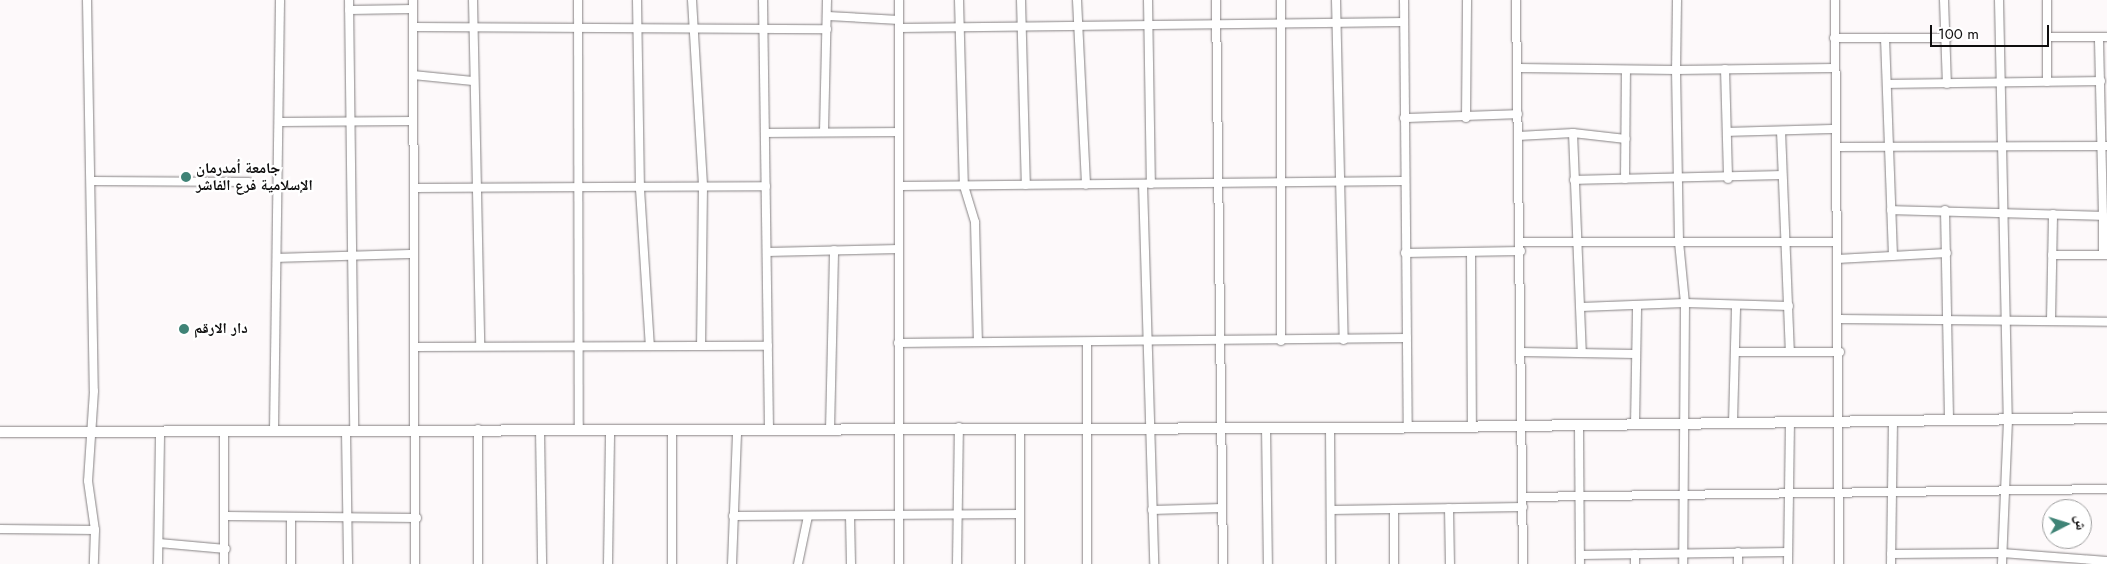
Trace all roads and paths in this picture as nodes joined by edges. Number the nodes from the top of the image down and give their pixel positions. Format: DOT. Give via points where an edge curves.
graph roads {
  1 [pos="87,0"];
  2 [pos="280,0"];
  3 [pos="349,0"];
  4 [pos="413,0"];
  5 [pos="473,0"];
  6 [pos="578,0"];
  7 [pos="638,0"];
  8 [pos="692,0"];
  9 [pos="763,0"];
  10 [pos="827,0"];
  11 [pos="899,0"];
  12 [pos="958,0"];
  13 [pos="1020,0"];
  14 [pos="1077,0"];
  15 [pos="1148,0"];
  16 [pos="1216,0"];
  17 [pos="1281,0"];
  18 [pos="1336,0"];
  19 [pos="1404,0"];
  20 [pos="1468,0"];
  21 [pos="1516,0"];
  22 [pos="1677,0"];
  23 [pos="1835,0"];
  24 [pos="1944,0"];
  25 [pos="1999,0"];
  26 [pos="2047,0"];
  27 [pos="413,9"];
  28 [pos="349,10"];
  29 [pos="828,16"];
  30 [pos="1334,22"];
  31 [pos="1404,22"];
  32 [pos="1279,23"];
  33 [pos="899,24"];
  34 [pos="1150,24"];
  35 [pos="1218,24"];
  36 [pos="579,25"];
  37 [pos="959,25"];
  38 [pos="1021,25"];
  39 [pos="1078,25"];
  40 [pos="692,26"];
  41 [pos="413,27"];
  42 [pos="638,27"];
  43 [pos="763,27"];
  44 [pos="474,28"];
  45 [pos="828,29"];
  46 [pos="2047,37"];
  47 [pos="2103,37"];
  48 [pos="1834,38"];
  49 [pos="1885,38"];
  50 [pos="1947,38"];
  51 [pos="1518,68"];
  52 [pos="1834,68"];
  53 [pos="1725,69"];
  54 [pos="1676,70"];
  55 [pos="1626,71"];
  56 [pos="413,74"];
  57 [pos="473,81"];
  58 [pos="2101,81"];
  59 [pos="2047,82"];
  60 [pos="1887,84"];
  61 [pos="1947,84"];
  62 [pos="2001,84"];
  63 [pos="1518,114"];
  64 [pos="1404,118"];
  65 [pos="1466,118"];
  66 [pos="351,121"];
  67 [pos="413,121"];
  68 [pos="281,122"];
  69 [pos="1836,129"];
  70 [pos="1781,131"];
  71 [pos="824,132"];
  72 [pos="898,132"];
  73 [pos="1728,132"];
  74 [pos="765,133"];
  75 [pos="1573,133"];
  76 [pos="1518,136"];
  77 [pos="1626,139"];
  78 [pos="2104,146"];
  79 [pos="1836,147"];
  80 [pos="1888,148"];
  81 [pos="2002,149"];
  82 [pos="1779,175"];
  83 [pos="1625,179"];
  84 [pos="1728,179"];
  85 [pos="1574,180"];
  86 [pos="1677,180"];
  87 [pos="92,181"];
  88 [pos="1404,181"];
  89 [pos="249,182"];
  90 [pos="1278,182"];
  91 [pos="1337,182"];
  92 [pos="1147,184"];
  93 [pos="1220,184"];
  94 [pos="1026,185"];
  95 [pos="1086,185"];
  96 [pos="703,186"];
  97 [pos="766,186"];
  98 [pos="900,186"];
  99 [pos="964,186"];
  100 [pos="476,187"];
  101 [pos="414,188"];
  102 [pos="580,188"];
  103 [pos="640,189"];
  104 [pos="1891,210"];
  105 [pos="1945,210"];
  106 [pos="2004,211"];
  107 [pos="2053,214"];
  108 [pos="2103,216"];
  109 [pos="1521,242"];
  110 [pos="1679,242"];
  111 [pos="1788,242"];
  112 [pos="1836,242"];
  113 [pos="1576,243"];
  114 [pos="899,249"];
  115 [pos="834,250"];
  116 [pos="767,252"];
  117 [pos="1471,252"];
  118 [pos="1521,252"];
  119 [pos="1405,253"];
  120 [pos="1947,253"];
  121 [pos="414,254"];
  122 [pos="2052,255"];
  123 [pos="2105,255"];
  124 [pos="353,256"];
  125 [pos="1893,256"];
  126 [pos="278,258"];
  127 [pos="1836,259"];
  128 [pos="1685,303"];
  129 [pos="1637,305"];
  130 [pos="1736,305"];
  131 [pos="1790,306"];
  132 [pos="1581,307"];
  133 [pos="2006,318"];
  134 [pos="1949,319"];
  135 [pos="1839,320"];
  136 [pos="2051,320"];
  137 [pos="2107,322"];
  138 [pos="1407,338"];
  139 [pos="1344,340"];
  140 [pos="1282,341"];
  141 [pos="978,342"];
  142 [pos="1087,342"];
  143 [pos="898,343"];
  144 [pos="1147,343"];
  145 [pos="1220,343"];
  146 [pos="480,345"];
  147 [pos="580,346"];
  148 [pos="650,346"];
  149 [pos="701,346"];
  150 [pos="768,346"];
  151 [pos="414,347"];
  152 [pos="1521,352"];
  153 [pos="1735,352"];
  154 [pos="1790,352"];
  155 [pos="1840,352"];
  156 [pos="1582,353"];
  157 [pos="1635,354"];
  158 [pos="2107,418"];
  159 [pos="1949,420"];
  160 [pos="2008,420"];
  161 [pos="1838,421"];
  162 [pos="1893,421"];
  163 [pos="1790,423"];
  164 [pos="1684,424"];
  165 [pos="1733,424"];
  166 [pos="1635,425"];
  167 [pos="959,426"];
  168 [pos="1472,426"];
  169 [pos="1521,426"];
  170 [pos="1579,426"];
  171 [pos="1266,427"];
  172 [pos="1020,428"];
  173 [pos="1221,428"];
  174 [pos="1330,428"];
  175 [pos="1408,428"];
  176 [pos="478,429"];
  177 [pos="1087,429"];
  178 [pos="540,430"];
  179 [pos="579,430"];
  180 [pos="672,430"];
  181 [pos="737,430"];
  182 [pos="769,430"];
  183 [pos="830,430"];
  184 [pos="899,430"];
  185 [pos="1150,430"];
  186 [pos="274,431"];
  187 [pos="414,431"];
  188 [pos="610,431"];
  189 [pos="0,432"];
  190 [pos="94,432"];
  191 [pos="160,432"];
  192 [pos="224,432"];
  193 [pos="350,432"];
  194 [pos="2107,489"];
  195 [pos="1838,490"];
  196 [pos="1892,491"];
  197 [pos="2004,491"];
  198 [pos="1790,492"];
  199 [pos="1683,494"];
  200 [pos="1580,496"];
  201 [pos="1522,497"];
  202 [pos="1522,507"];
  203 [pos="1222,508"];
  204 [pos="1450,508"];
  205 [pos="1394,509"];
  206 [pos="1152,510"];
  207 [pos="1331,510"];
  208 [pos="1020,514"];
  209 [pos="898,515"];
  210 [pos="226,516"];
  211 [pos="291,516"];
  212 [pos="733,516"];
  213 [pos="808,516"];
  214 [pos="850,516"];
  215 [pos="957,516"];
  216 [pos="348,517"];
  217 [pos="417,518"];
  218 [pos="0,529"];
  219 [pos="96,530"];
  220 [pos="158,543"];
  221 [pos="226,549"];
  222 [pos="1683,552"];
  223 [pos="1738,552"];
  224 [pos="1788,552"];
  225 [pos="2002,553"];
  226 [pos="1635,554"];
  227 [pos="1891,554"];
  228 [pos="1947,554"];
  229 [pos="1580,560"];
  230 [pos="2055,560"];
  231 [pos="2107,561"];
  232 [pos="94,564"];
  233 [pos="158,564"];
  234 [pos="224,564"];
  235 [pos="290,564"];
  236 [pos="348,564"];
  237 [pos="415,564"];
  238 [pos="478,564"];
  239 [pos="542,564"];
  240 [pos="608,564"];
  241 [pos="672,564"];
  242 [pos="732,564"];
  243 [pos="798,564"];
  244 [pos="851,564"];
  245 [pos="899,564"];
  246 [pos="957,564"];
  247 [pos="1020,564"];
  248 [pos="1087,564"];
  249 [pos="1154,564"];
  250 [pos="1223,564"];
  251 [pos="1268,564"];
  252 [pos="1331,564"];
  253 [pos="1394,564"];
  254 [pos="1450,564"];
  255 [pos="1523,564"];
  256 [pos="1635,564"];
  257 [pos="1683,564"];
  258 [pos="1738,564"];
  259 [pos="1788,564"];
  260 [pos="1839,564"];
  261 [pos="1891,564"];
  262 [pos="1948,564"];
  263 [pos="2002,564"];
  1 -- 87 [label="street"];
  2 -- 68 [label="street"];
  3 -- 28 [label="street"];
  4 -- 27 [label="street"];
  5 -- 44 [label="street"];
  6 -- 36 [label="street"];
  7 -- 42 [label="street"];
  8 -- 40 [label="street"];
  9 -- 43 [label="street"];
  10 -- 29 [label="street"];
  11 -- 33 [label="street"];
  12 -- 37 [label="street"];
  13 -- 38 [label="street"];
  14 -- 39 [label="street"];
  15 -- 34 [label="street"];
  16 -- 35 [label="street"];
  17 -- 32 [label="street"];
  18 -- 30 [label="street"];
  19 -- 31 [label="street"];
  20 -- 65 [label="street"];
  21 -- 51 [label="street"];
  22 -- 54 [label="street"];
  23 -- 48 [label="street"];
  24 -- 50 [label="street"];
  25 -- 62 [label="street"];
  26 -- 46 [label="street"];
  27 -- 28 [label="street"];
  27 -- 41 [label="street"];
  28 -- 66 [label="street"];
  29 -- 33 [label="street"];
  29 -- 45 [label="street"];
  30 -- 31 [label="street"];
  30 -- 32 [label="street"];
  30 -- 91 [label="street"];
  31 -- 64 [label="street"];
  32 -- 35 [label="street"];
  32 -- 90 [label="street"];
  33 -- 37 [label="street"];
  33 -- 72 [label="street"];
  34 -- 35 [label="street"];
  34 -- 39 [label="street"];
  34 -- 92 [label="street"];
  35 -- 93 [label="street"];
  36 -- 42 [label="street"];
  36 -- 44 [label="street"];
  36 -- 102 [label="street"];
  37 -- 38 [label="street"];
  37 -- 99 [label="street"];
  38 -- 39 [label="street"];
  38 -- 94 [label="street"];
  39 -- 95 [label="street"];
  40 -- 42 [label="street"];
  40 -- 43 [label="street"];
  40 -- 96 [label="street"];
  41 -- 44 [label="street"];
  41 -- 56 [label="street"];
  42 -- 103 [label="street"];
  43 -- 45 [label="street"];
  43 -- 74 [label="street"];
  44 -- 57 [label="street"];
  45 -- 71 [label="street"];
  46 -- 47 [label="street"];
  46 -- 59 [label="street"];
  47 -- 58 [label="street"];
  48 -- 49 [label="street"];
  48 -- 52 [label="street"];
  49 -- 50 [label="street"];
  49 -- 60 [label="street"];
  50 -- 61 [label="street"];
  51 -- 55 [label="street"];
  51 -- 63 [label="street"];
  52 -- 53 [label="street"];
  52 -- 69 [label="street"];
  53 -- 54 [label="street"];
  53 -- 73 [label="street"];
  54 -- 55 [label="street"];
  54 -- 86 [label="street"];
  55 -- 77 [label="street"];
  56 -- 57 [label="street"];
  56 -- 67 [label="street"];
  57 -- 100 [label="street"];
  58 -- 59 [label="street"];
  58 -- 78 [label="street"];
  59 -- 62 [label="street"];
  60 -- 61 [label="street"];
  60 -- 80 [label="street"];
  61 -- 62 [label="street"];
  62 -- 81 [label="street"];
  63 -- 65 [label="street"];
  63 -- 76 [label="street"];
  64 -- 65 [label="street"];
  64 -- 88 [label="street"];
  66 -- 67 [label="street"];
  66 -- 68 [label="street"];
  66 -- 124 [label="street"];
  67 -- 101 [label="street"];
  68 -- 126 [label="street"];
  69 -- 70 [label="street"];
  69 -- 79 [label="street"];
  70 -- 73 [label="street"];
  70 -- 82 [label="street"];
  71 -- 72 [label="street"];
  71 -- 74 [label="street"];
  72 -- 98 [label="street"];
  73 -- 84 [label="street"];
  74 -- 97 [label="street"];
  75 -- 76 [label="street"];
  75 -- 77 [label="street"];
  75 -- 85 [label="street"];
  76 -- 109 [label="street"];
  77 -- 83 [label="street"];
  78 -- 81 [label="street"];
  78 -- 108 [label="street"];
  79 -- 80 [label="street"];
  79 -- 112 [label="street"];
  80 -- 81 [label="street"];
  80 -- 104 [label="street"];
  81 -- 106 [label="street"];
  82 -- 84 [label="street"];
  82 -- 111 [label="street"];
  83 -- 85 [label="street"];
  83 -- 86 [label="street"];
  84 -- 86 [label="street"];
  85 -- 113 [label="street"];
  86 -- 110 [label="street"];
  87 -- 89 [label="street"];
  87 -- 190 [label="street"];
  88 -- 91 [label="street"];
  88 -- 119 [label="street"];
  90 -- 91 [label="street"];
  90 -- 93 [label="street"];
  90 -- 140 [label="street"];
  91 -- 139 [label="street"];
  92 -- 93 [label="street"];
  92 -- 95 [label="street"];
  92 -- 144 [label="street"];
  93 -- 145 [label="street"];
  94 -- 95 [label="street"];
  94 -- 99 [label="street"];
  96 -- 97 [label="street"];
  96 -- 103 [label="street"];
  96 -- 149 [label="street"];
  97 -- 116 [label="street"];
  98 -- 99 [label="street"];
  98 -- 114 [label="street"];
  99 -- 141 [label="street" via="975,222"];
  100 -- 101 [label="street"];
  100 -- 102 [label="street"];
  100 -- 146 [label="street"];
  101 -- 121 [label="street"];
  102 -- 103 [label="street"];
  102 -- 147 [label="street"];
  103 -- 148 [label="street"];
  104 -- 105 [label="street"];
  104 -- 125 [label="street"];
  105 -- 106 [label="street"];
  105 -- 120 [label="street"];
  106 -- 107 [label="street"];
  106 -- 133 [label="street"];
  107 -- 108 [label="street"];
  107 -- 122 [label="street"];
  108 -- 123 [label="street"];
  109 -- 113 [label="street"];
  109 -- 118 [label="street"];
  110 -- 111 [label="street"];
  110 -- 113 [label="street"];
  110 -- 128 [label="street"];
  111 -- 112 [label="street"];
  111 -- 131 [label="street"];
  112 -- 127 [label="street"];
  113 -- 132 [label="street"];
  114 -- 115 [label="street"];
  114 -- 143 [label="street"];
  115 -- 116 [label="street"];
  115 -- 183 [label="street"];
  116 -- 150 [label="street"];
  117 -- 118 [label="street"];
  117 -- 119 [label="street"];
  117 -- 168 [label="street"];
  118 -- 152 [label="street"];
  119 -- 138 [label="street"];
  120 -- 125 [label="street"];
  120 -- 134 [label="street"];
  121 -- 124 [label="street"];
  121 -- 151 [label="street"];
  122 -- 123 [label="street"];
  122 -- 136 [label="street"];
  124 -- 126 [label="street"];
  124 -- 193 [label="street"];
  125 -- 127 [label="street"];
  126 -- 186 [label="street"];
  127 -- 135 [label="street"];
  128 -- 129 [label="street"];
  128 -- 130 [label="street"];
  128 -- 164 [label="street"];
  129 -- 132 [label="street"];
  129 -- 157 [label="street"];
  130 -- 131 [label="street"];
  130 -- 153 [label="street"];
  131 -- 154 [label="street"];
  132 -- 156 [label="street"];
  133 -- 134 [label="street"];
  133 -- 136 [label="street"];
  133 -- 160 [label="street"];
  134 -- 135 [label="street"];
  134 -- 159 [label="street"];
  135 -- 155 [label="street"];
  136 -- 137 [label="street"];
  138 -- 139 [label="street"];
  138 -- 175 [label="street"];
  139 -- 140 [label="street"];
  140 -- 145 [label="street"];
  141 -- 142 [label="street"];
  141 -- 143 [label="street"];
  142 -- 144 [label="street"];
  142 -- 177 [label="street"];
  143 -- 184 [label="street"];
  144 -- 145 [label="street"];
  144 -- 185 [label="street"];
  145 -- 173 [label="street"];
  146 -- 147 [label="street"];
  146 -- 151 [label="street"];
  147 -- 148 [label="street"];
  147 -- 179 [label="street"];
  148 -- 149 [label="street"];
  149 -- 150 [label="street"];
  150 -- 182 [label="street"];
  151 -- 187 [label="street"];
  152 -- 156 [label="street"];
  152 -- 169 [label="street"];
  153 -- 154 [label="street"];
  153 -- 165 [label="street"];
  154 -- 155 [label="street"];
  155 -- 161 [label="street"];
  156 -- 157 [label="street"];
  157 -- 166 [label="street"];
  158 -- 160 [label="street"];
  159 -- 160 [label="street"];
  159 -- 162 [label="street"];
  160 -- 197 [label="street"];
  161 -- 162 [label="street"];
  161 -- 163 [label="street"];
  161 -- 195 [label="street"];
  162 -- 196 [label="street"];
  163 -- 165 [label="street"];
  163 -- 198 [label="street"];
  164 -- 165 [label="street"];
  164 -- 166 [label="street"];
  164 -- 199 [label="street"];
  166 -- 170 [label="street"];
  167 -- 172 [label="street"];
  167 -- 184 [label="street"];
  167 -- 215 [label="street"];
  168 -- 169 [label="street"];
  168 -- 175 [label="street"];
  169 -- 170 [label="street"];
  169 -- 201 [label="street"];
  170 -- 200 [label="street"];
  171 -- 173 [label="street"];
  171 -- 174 [label="street"];
  171 -- 251 [label="street"];
  172 -- 177 [label="street"];
  172 -- 208 [label="street"];
  173 -- 185 [label="street"];
  173 -- 203 [label="street"];
  174 -- 175 [label="street"];
  174 -- 207 [label="street"];
  176 -- 178 [label="street"];
  176 -- 187 [label="street"];
  176 -- 238 [label="street"];
  177 -- 185 [label="street"];
  177 -- 248 [label="street"];
  178 -- 179 [label="street"];
  178 -- 239 [label="street"];
  179 -- 188 [label="street"];
  180 -- 181 [label="street"];
  180 -- 188 [label="street"];
  180 -- 241 [label="street"];
  181 -- 182 [label="street"];
  181 -- 212 [label="street"];
  182 -- 183 [label="street"];
  183 -- 184 [label="street"];
  184 -- 209 [label="street"];
  185 -- 206 [label="street"];
  186 -- 192 [label="street"];
  186 -- 193 [label="street"];
  187 -- 193 [label="street"];
  187 -- 217 [label="street"];
  188 -- 240 [label="street"];
  189 -- 190 [label="street"];
  190 -- 191 [label="street"];
  190 -- 219 [label="street" via="88,481"];
  191 -- 192 [label="street"];
  191 -- 220 [label="street"];
  192 -- 210 [label="street"];
  193 -- 216 [label="street"];
  194 -- 197 [label="street"];
  195 -- 196 [label="street"];
  195 -- 198 [label="street"];
  195 -- 260 [label="street"];
  196 -- 197 [label="street"];
  196 -- 227 [label="street"];
  197 -- 225 [label="street"];
  198 -- 199 [label="street"];
  198 -- 224 [label="street"];
  199 -- 200 [label="street"];
  199 -- 222 [label="street"];
  200 -- 201 [label="street"];
  200 -- 229 [label="street"];
  201 -- 202 [label="street"];
  202 -- 204 [label="street"];
  202 -- 255 [label="street"];
  203 -- 206 [label="street"];
  203 -- 250 [label="street"];
  204 -- 205 [label="street"];
  204 -- 254 [label="street"];
  205 -- 207 [label="street"];
  205 -- 253 [label="street"];
  206 -- 249 [label="street"];
  207 -- 252 [label="street"];
  208 -- 215 [label="street"];
  208 -- 247 [label="street"];
  209 -- 214 [label="street"];
  209 -- 215 [label="street"];
  209 -- 245 [label="street"];
  210 -- 211 [label="street"];
  210 -- 221 [label="street"];
  211 -- 216 [label="street"];
  211 -- 235 [label="street"];
  212 -- 213 [label="street"];
  212 -- 242 [label="street"];
  213 -- 214 [label="street"];
  213 -- 243 [label="street"];
  214 -- 244 [label="street"];
  215 -- 246 [label="street"];
  216 -- 217 [label="street"];
  216 -- 236 [label="street"];
  217 -- 237 [label="street"];
  218 -- 219 [label="street"];
  219 -- 232 [label="street"];
  220 -- 221 [label="street"];
  220 -- 233 [label="street"];
  221 -- 234 [label="street"];
  222 -- 223 [label="street"];
  222 -- 226 [label="street"];
  222 -- 257 [label="street"];
  223 -- 224 [label="street"];
  223 -- 258 [label="street"];
  224 -- 259 [label="street"];
  225 -- 228 [label="street"];
  225 -- 230 [label="street"];
  225 -- 263 [label="street"];
  226 -- 229 [label="street"];
  226 -- 256 [label="street"];
  227 -- 228 [label="street"];
  227 -- 261 [label="street"];
  228 -- 262 [label="street"];
  230 -- 231 [label="street"];
}
